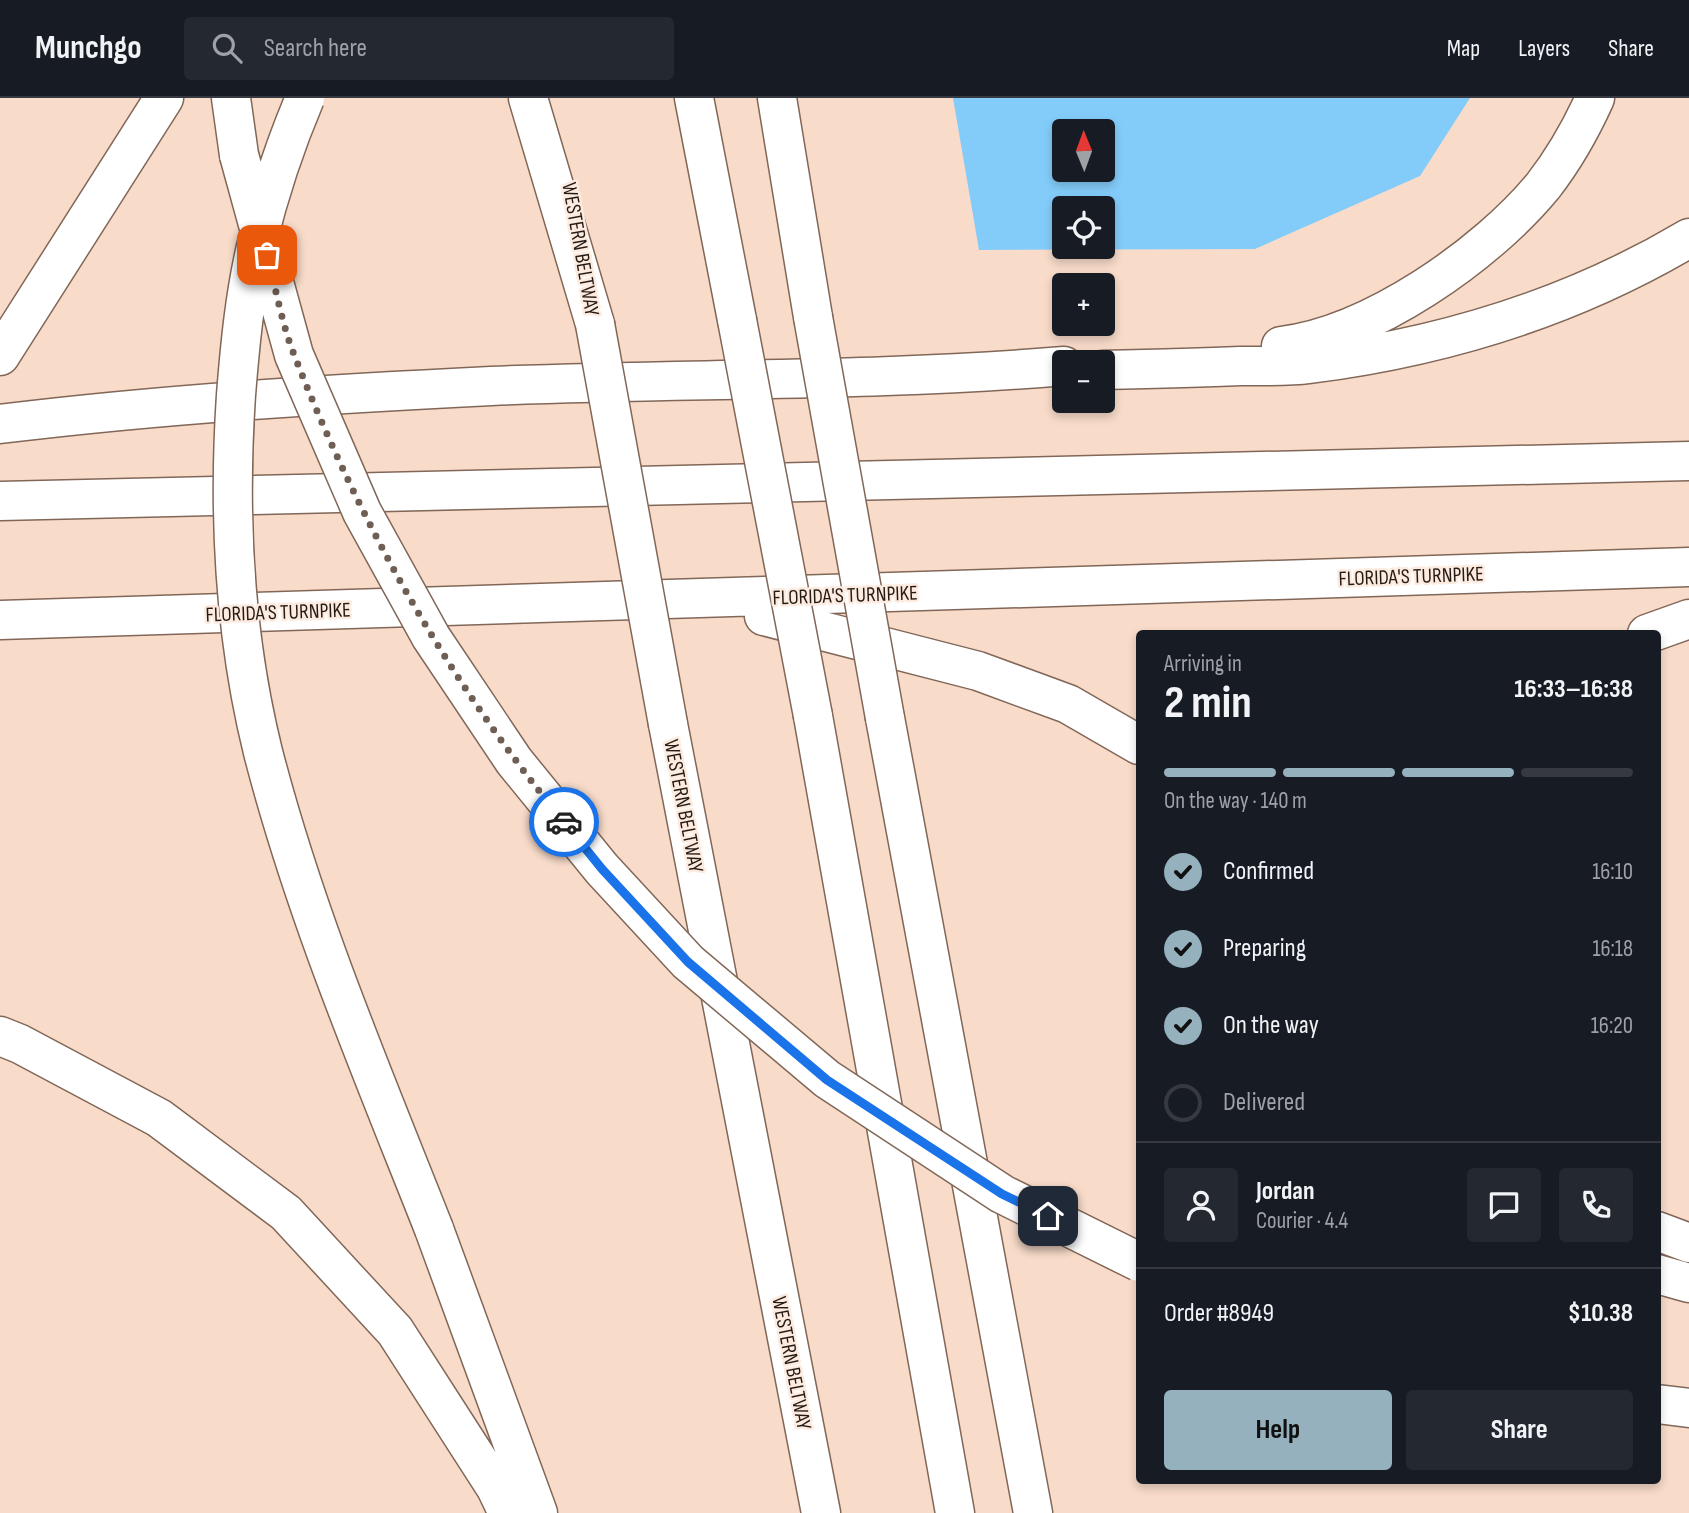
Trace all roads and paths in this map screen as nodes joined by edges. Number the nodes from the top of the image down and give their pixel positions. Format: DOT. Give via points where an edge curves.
graph roads {
  1 [pos="164,98"];
  2 [pos="230,98"];
  3 [pos="304,98"];
  4 [pos="528,98"];
  5 [pos="554,98"];
  6 [pos="694,98"];
  7 [pos="715,98"];
  8 [pos="776,98"];
  9 [pos="1595,98"];
  10 [pos="1689,238"];
  11 [pos="737,320"];
  12 [pos="595,324"];
  13 [pos="0,356"];
  14 [pos="1115,362"];
  15 [pos="1052,370"];
  16 [pos="1115,370"];
  17 [pos="0,424"];
  18 [pos="1689,461"];
  19 [pos="0,501"];
  20 [pos="1689,567"];
  21 [pos="701,600"];
  22 [pos="1689,619"];
  23 [pos="0,620"];
  24 [pos="1658,630"];
  25 [pos="1136,743"];
  26 [pos="0,1036"];
  27 [pos="1661,1232"];
  28 [pos="1689,1243"];
  29 [pos="1136,1261"];
  30 [pos="1661,1275"];
  31 [pos="1689,1283"];
  32 [pos="1661,1404"];
  33 [pos="1689,1408"];
  34 [pos="508,1513"];
  35 [pos="538,1513"];
  36 [pos="821,1513"];
  37 [pos="955,1513"];
  38 [pos="1033,1513"];
  1 -- 13 [label="highway"];
  2 -- 29 [label="highway, bridge" via="239,155 294,355 362,512 431,637 514,761 602,869 688,962 827,1080 1002,1194"];
  3 -- 35 [label="highway, bridge" via="256,245 239,350 233,547 243,646 263,751 293,857"];
  4 -- 12 [label="highway"];
  5 -- 12 [label="highway, WESTERN BELTWAY"];
  6 -- 11 [label="highway"];
  7 -- 11 [label="highway"];
  8 -- 38 [label="highway, bridge" via="885,718"];
  9 -- 14 [label="highway" via="1580,130 1543,185 1496,234 1434,281 1382,312 1337,332 1286,346"];
  10 -- 16 [label="highway" via="1553,304 1412,347 1307,364"];
  11 -- 37 [label="highway, bridge" via="813,716"];
  12 -- 36 [label="highway, WESTERN BELTWAY, bridge"];
  15 -- 17 [label="highway" via="491,386"];
  18 -- 19 [label="highway"];
  20 -- 21 [label="highway, FLORIDA'S TURNPIKE"];
  21 -- 23 [label="highway, FLORIDA'S TURNPIKE"];
  21 -- 25 [label="highway" via="978,671 1068,704"];
  22 -- 24 [label="highway"];
  26 -- 34 [label="highway" via="159,1118 286,1213 395,1331"];
  27 -- 28 [label="highway"];
  30 -- 31 [label="highway"];
  32 -- 33 [label="highway"];
}
